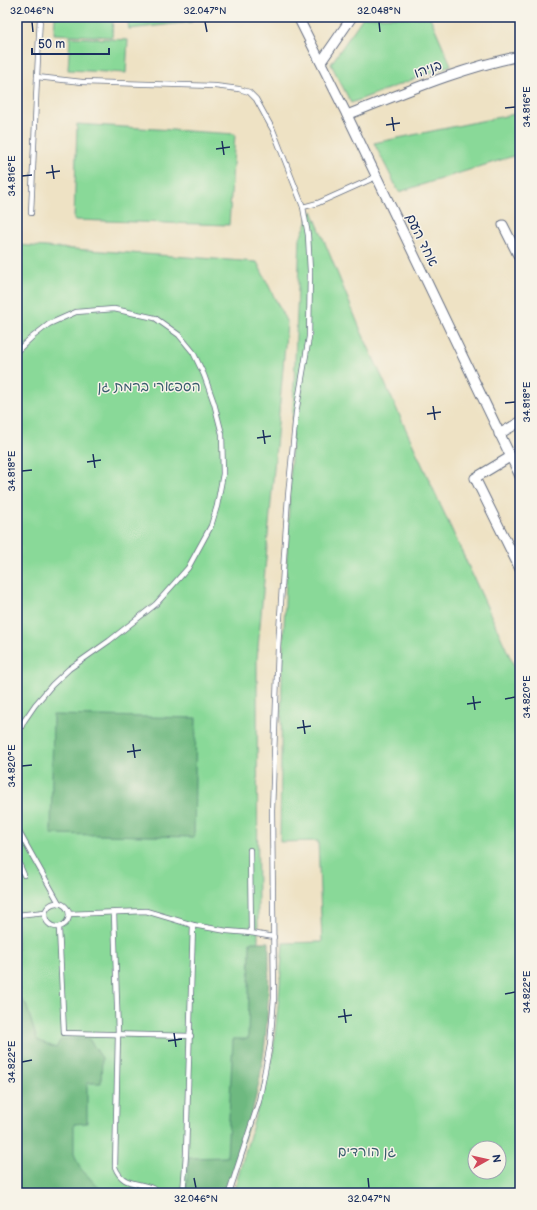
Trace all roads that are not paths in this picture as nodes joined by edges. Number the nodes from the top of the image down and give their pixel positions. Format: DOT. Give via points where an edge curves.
graph roads {
  1 [pos="40,17"];
  2 [pos="298,17"];
  3 [pos="352,17"];
  4 [pos="520,56"];
  5 [pos="321,62"];
  6 [pos="37,77"];
  7 [pos="347,115"];
  8 [pos="376,177"];
  9 [pos="303,207"];
  10 [pos="31,213"];
  11 [pos="503,225"];
  12 [pos="520,259"];
  13 [pos="17,351"];
  14 [pos="520,422"];
  15 [pos="499,434"];
  16 [pos="510,457"];
  17 [pos="520,476"];
  18 [pos="520,569"];
  19 [pos="17,736"];
  20 [pos="17,825"];
  21 [pos="250,850"];
  22 [pos="17,859"];
  23 [pos="24,875"];
  24 [pos="59,903"];
  25 [pos="45,912"];
  26 [pos="114,913"];
  27 [pos="69,914"];
  28 [pos="17,915"];
  29 [pos="193,925"];
  30 [pos="59,928"];
  31 [pos="251,933"];
  32 [pos="274,936"];
  33 [pos="118,1034"];
  34 [pos="191,1036"];
  35 [pos="160,1193"];
  36 [pos="183,1193"];
  37 [pos="229,1193"];
  1 -- 6 [label="lane"];
  2 -- 5 [label="street, אחד העם"];
  3 -- 5 [label="street"];
  4 -- 7 [label="street, בניהו" via="438,80"];
  5 -- 7 [label="street, אחד העם"];
  6 -- 9 [label="lane" via="82,82 215,86 249,92 256,99 273,130"];
  6 -- 10 [label="lane"];
  7 -- 8 [label="street, אחד העם"];
  8 -- 9 [label="lane" via="318,203"];
  8 -- 15 [label="street, אחד העם"];
  9 -- 32 [label="lane" via="310,271 309,337 296,413 278,647 272,811"];
  11 -- 12 [label="street"];
  13 -- 19 [label="lane" via="49,324 76,312 114,309 155,318 180,335 193,352 204,375 222,434 223,474 218,506 211,526 188,568 156,604 52,685 24,721"];
  14 -- 15 [label="street"];
  15 -- 16 [label="street, אחד העם"];
  16 -- 17 [label="street, אחד העם"];
  16 -- 18 [label="street" via="475,478"];
  20 -- 24 [label="lane"];
  21 -- 31 [label="lane"];
  22 -- 23 [label="lane"];
  24 -- 25 [label="lane" via="50,905"];
  24 -- 27 [label="lane" via="68,909"];
  25 -- 28 [label="lane"];
  25 -- 30 [label="lane" via="47,924"];
  26 -- 27 [label="lane"];
  26 -- 29 [label="lane" via="146,912"];
  26 -- 33 [label="lane"];
  27 -- 30 [label="lane" via="66,924"];
  29 -- 31 [label="lane"];
  29 -- 34 [label="lane"];
  30 -- 33 [label="lane" via="64,1033"];
  31 -- 32 [label="lane"];
  32 -- 37 [label="lane" via="274,998 270,1045 258,1102"];
  33 -- 34 [label="lane"];
  33 -- 35 [label="lane" via="115,1167 124,1180 150,1187"];
  34 -- 36 [label="lane"];
}
